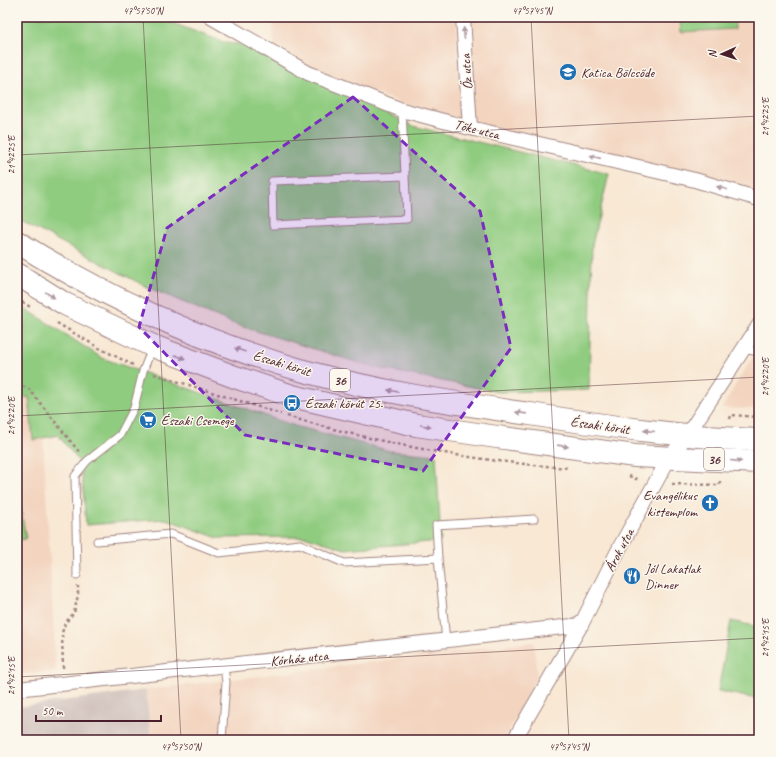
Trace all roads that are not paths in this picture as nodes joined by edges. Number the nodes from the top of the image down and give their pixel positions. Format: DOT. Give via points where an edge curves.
graph roads {
  1 [pos="211,17"];
  2 [pos="463,17"];
  3 [pos="402,110"];
  4 [pos="470,128"];
  5 [pos="405,176"];
  6 [pos="759,199"];
  7 [pos="17,242"];
  8 [pos="17,274"];
  9 [pos="759,325"];
  10 [pos="153,346"];
  11 [pos="742,349"];
  12 [pos="759,352"];
  13 [pos="688,434"];
  14 [pos="759,440"];
  15 [pos="669,458"];
  16 [pos="759,462"];
  17 [pos="534,519"];
  18 [pos="97,542"];
  19 [pos="438,558"];
  20 [pos="77,575"];
  21 [pos="581,625"];
  22 [pos="446,641"];
  23 [pos="224,667"];
  24 [pos="17,688"];
  25 [pos="222,740"];
  26 [pos="514,740"];
  1 -- 3 [label="street, Tőke utca" via="308,73"];
  4 -- 2 [label="street, Őz utca, one-way"];
  3 -- 4 [label="street, Tőke utca"];
  3 -- 5 [label="lane"];
  6 -- 4 [label="street, Tőke utca, one-way" via="689,179"];
  5 -- 5 [label="lane" via="407,219 273,225 272,182"];
  13 -- 7 [label="main road, Északi körút / 36, one-way" via="636,430 489,409 366,386 305,371 243,352 152,316 67,273"];
  8 -- 10 [label="main road, Északi körút / 36, one-way" via="66,304"];
  9 -- 11 [label="street, Árok utca"];
  10 -- 15 [label="main road, Északi körút / 36, one-way" via="292,396 416,425 627,455"];
  10 -- 20 [label="lane" via="143,370 134,408 120,435 87,461 75,476"];
  11 -- 12 [label="lane"];
  11 -- 13 [label="street, Árok utca"];
  13 -- 14 [label="main road, 36"];
  13 -- 15 [label="street, Árok utca"];
  15 -- 16 [label="main road, 36, one-way"];
  15 -- 21 [label="street, Árok utca"];
  17 -- 19 [label="lane" via="436,525"];
  18 -- 19 [label="lane" via="171,534 219,553 300,544 344,564"];
  19 -- 22 [label="lane"];
  21 -- 22 [label="street, Kórház utca"];
  21 -- 26 [label="street, Árok utca"];
  22 -- 23 [label="street, Kórház utca"];
  23 -- 24 [label="street, Kórház utca"];
  23 -- 25 [label="lane" via="226,682"];
}
